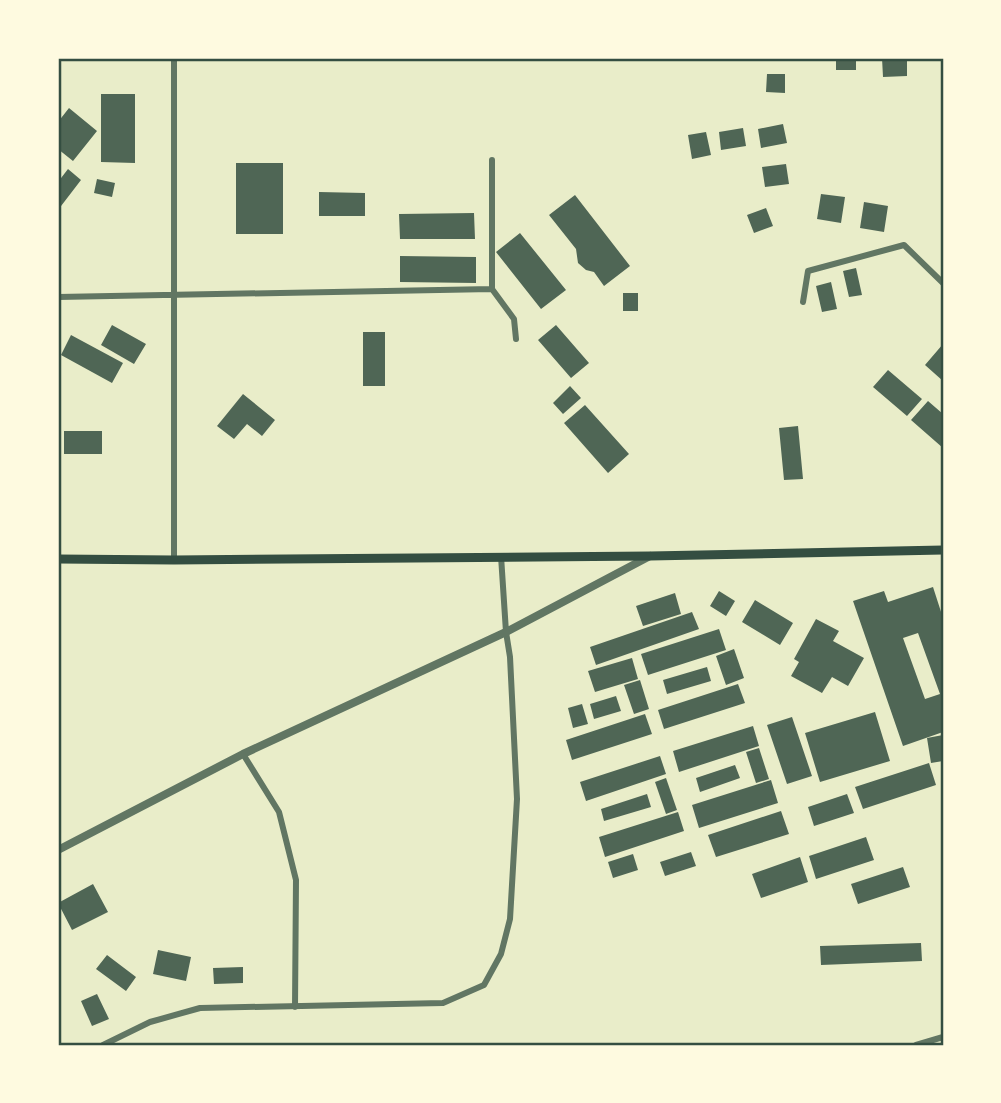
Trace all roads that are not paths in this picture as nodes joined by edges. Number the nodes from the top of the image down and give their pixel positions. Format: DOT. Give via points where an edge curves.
graph roads {
  1 [pos="174,58"];
  2 [pos="492,160"];
  3 [pos="943,283"];
  4 [pos="492,289"];
  5 [pos="174,295"];
  6 [pos="58,297"];
  7 [pos="803,302"];
  8 [pos="516,339"];
  9 [pos="943,550"];
  10 [pos="501,556"];
  11 [pos="650,556"];
  12 [pos="58,559"];
  13 [pos="174,560"];
  14 [pos="506,632"];
  15 [pos="243,754"];
  16 [pos="58,850"];
  17 [pos="295,1007"];
  18 [pos="943,1037"];
  19 [pos="103,1045"];
  20 [pos="916,1045"];
  1 -- 5 [label="street"];
  2 -- 4 [label="street"];
  3 -- 7 [label="street" via="904,245 808,271"];
  4 -- 5 [label="street"];
  4 -- 8 [label="street" via="514,319"];
  5 -- 6 [label="street"];
  5 -- 13 [label="street"];
  9 -- 11 [label="main road"];
  10 -- 11 [label="main road"];
  10 -- 13 [label="main road"];
  10 -- 14 [label="street"];
  11 -- 14 [label="street"];
  12 -- 13 [label="main road"];
  14 -- 15 [label="street"];
  14 -- 17 [label="street" via="517,799 510,919 501,954 484,985 443,1003"];
  15 -- 16 [label="street"];
  15 -- 17 [label="street" via="279,812 296,880"];
  17 -- 19 [label="street" via="200,1008 150,1022"];
  18 -- 20 [label="street"];
}
